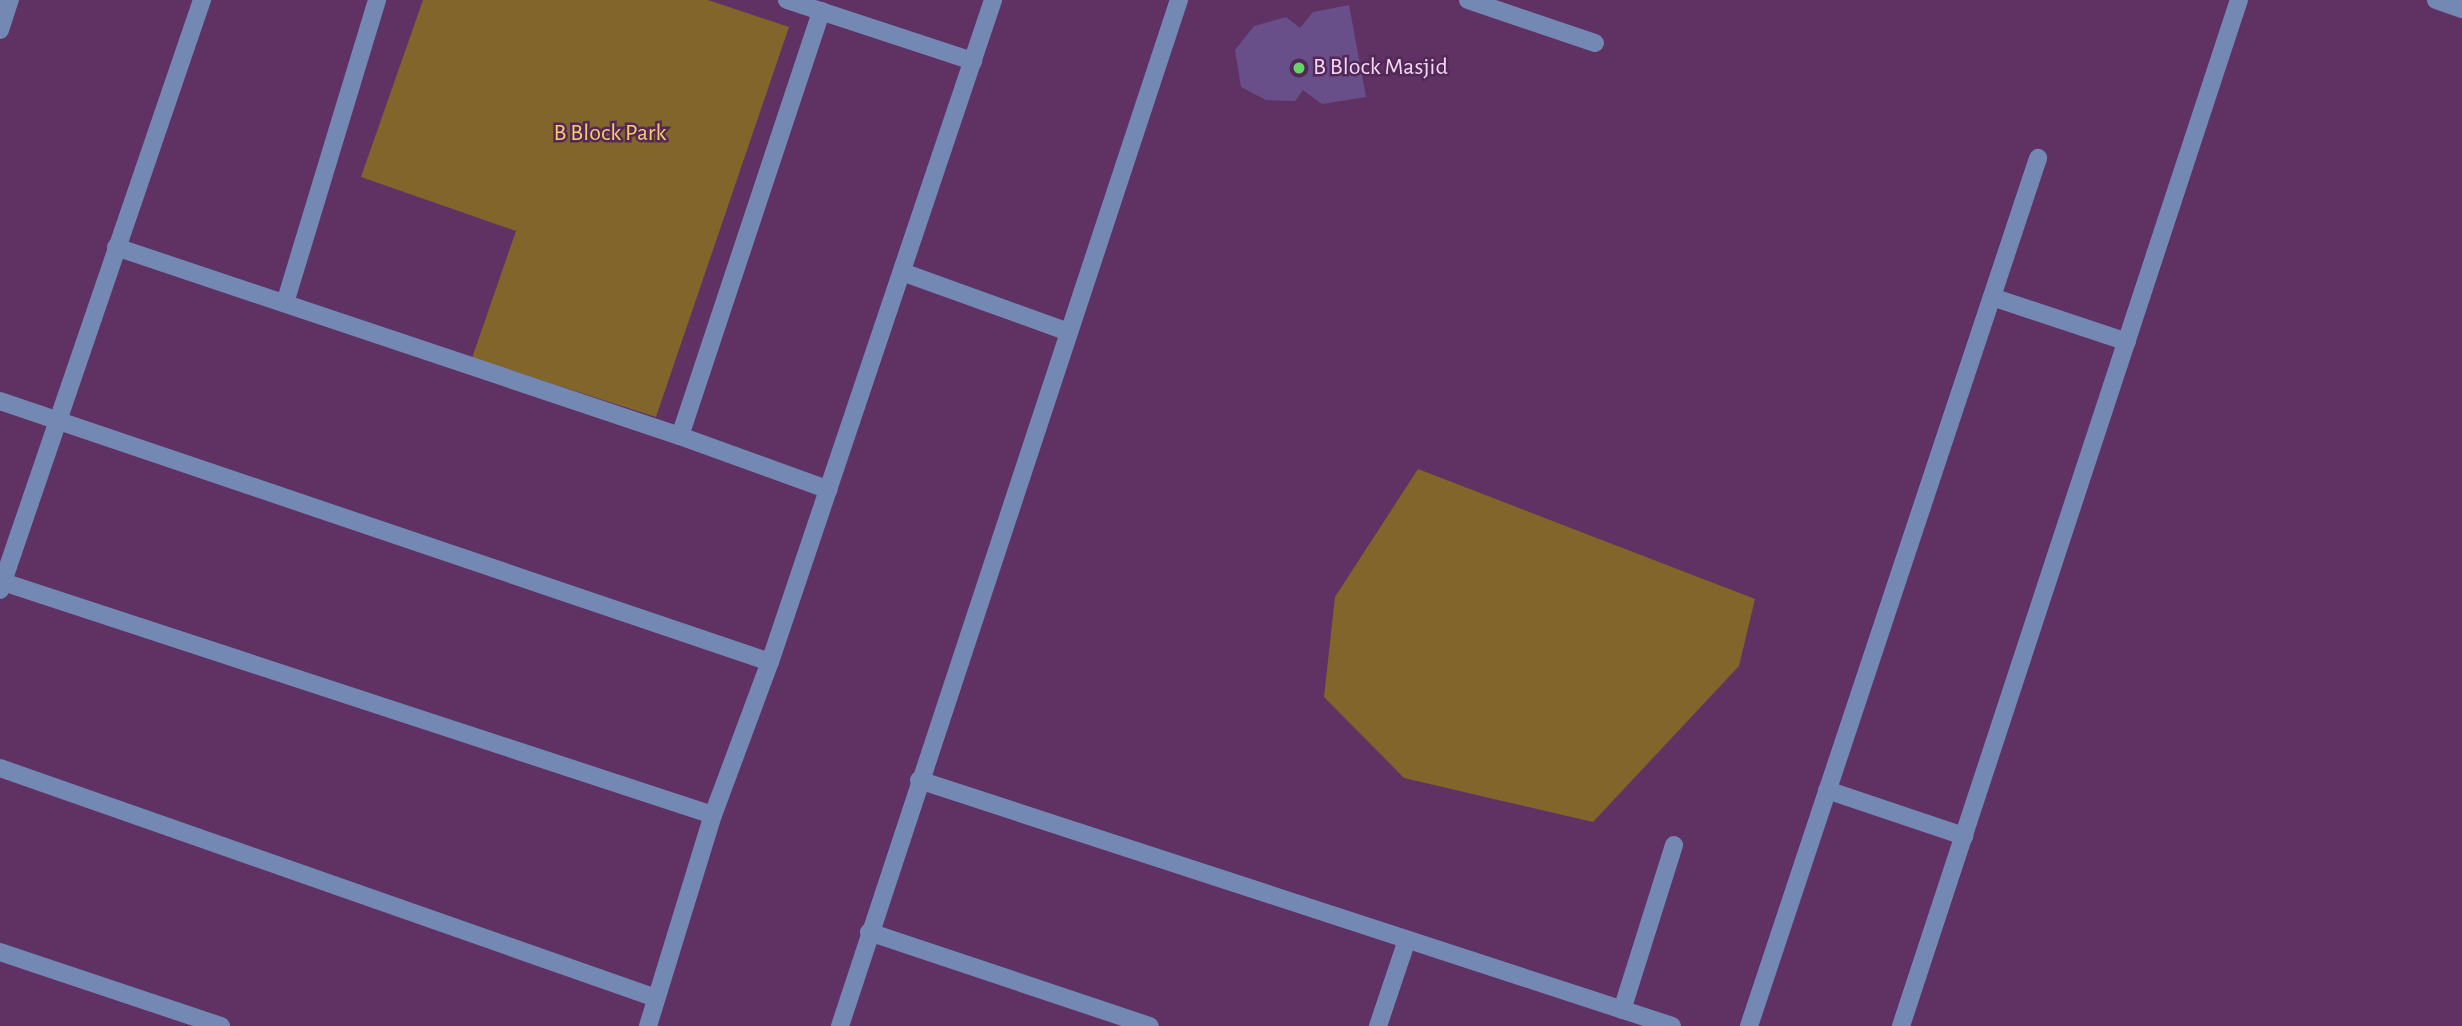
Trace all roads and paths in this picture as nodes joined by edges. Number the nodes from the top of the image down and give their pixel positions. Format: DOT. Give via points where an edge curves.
graph roads {
  1 [pos="10,0"];
  2 [pos="201,0"];
  3 [pos="377,0"];
  4 [pos="787,0"];
  5 [pos="993,0"];
  6 [pos="1179,0"];
  7 [pos="1468,0"];
  8 [pos="2239,0"];
  9 [pos="2436,0"];
  10 [pos="2462,9"];
  11 [pos="821,11"];
  12 [pos="0,30"];
  13 [pos="1595,43"];
  14 [pos="974,61"];
  15 [pos="2038,158"];
  16 [pos="116,247"];
  17 [pos="902,272"];
  18 [pos="1992,297"];
  19 [pos="285,303"];
  20 [pos="1069,332"];
  21 [pos="2127,342"];
  22 [pos="0,401"];
  23 [pos="56,421"];
  24 [pos="680,436"];
  25 [pos="828,490"];
  26 [pos="1,586"];
  27 [pos="770,662"];
  28 [pos="0,768"];
  29 [pos="919,780"];
  30 [pos="1827,790"];
  31 [pos="713,815"];
  32 [pos="1964,835"];
  33 [pos="1674,845"];
  34 [pos="869,932"];
  35 [pos="1407,940"];
  36 [pos="0,952"];
  37 [pos="656,998"];
  38 [pos="1622,1010"];
  39 [pos="220,1026"];
  40 [pos="648,1026"];
  41 [pos="840,1026"];
  42 [pos="1150,1026"];
  43 [pos="1378,1026"];
  44 [pos="1672,1026"];
  45 [pos="1749,1026"];
  46 [pos="1901,1026"];
  1 -- 12 [label="street"];
  2 -- 16 [label="street"];
  3 -- 19 [label="street"];
  4 -- 11 [label="street"];
  5 -- 14 [label="street"];
  6 -- 20 [label="street"];
  7 -- 13 [label="street"];
  8 -- 21 [label="street"];
  9 -- 10 [label="street"];
  11 -- 14 [label="street"];
  11 -- 24 [label="street"];
  14 -- 17 [label="street"];
  15 -- 18 [label="street"];
  16 -- 19 [label="street"];
  16 -- 23 [label="street"];
  17 -- 20 [label="street"];
  17 -- 25 [label="street"];
  18 -- 21 [label="street"];
  18 -- 30 [label="street"];
  19 -- 24 [label="street"];
  20 -- 29 [label="street"];
  21 -- 32 [label="street"];
  22 -- 23 [label="street"];
  23 -- 26 [label="street"];
  23 -- 27 [label="street"];
  24 -- 25 [label="street"];
  25 -- 27 [label="street"];
  26 -- 31 [label="street"];
  27 -- 31 [label="street"];
  28 -- 37 [label="street"];
  29 -- 34 [label="street"];
  29 -- 35 [label="street"];
  30 -- 32 [label="street"];
  30 -- 45 [label="street"];
  31 -- 37 [label="street"];
  32 -- 46 [label="street"];
  33 -- 38 [label="street"];
  34 -- 41 [label="street"];
  34 -- 42 [label="street"];
  35 -- 38 [label="street"];
  35 -- 43 [label="street"];
  36 -- 39 [label="street"];
  37 -- 40 [label="street"];
  38 -- 44 [label="street"];
}
